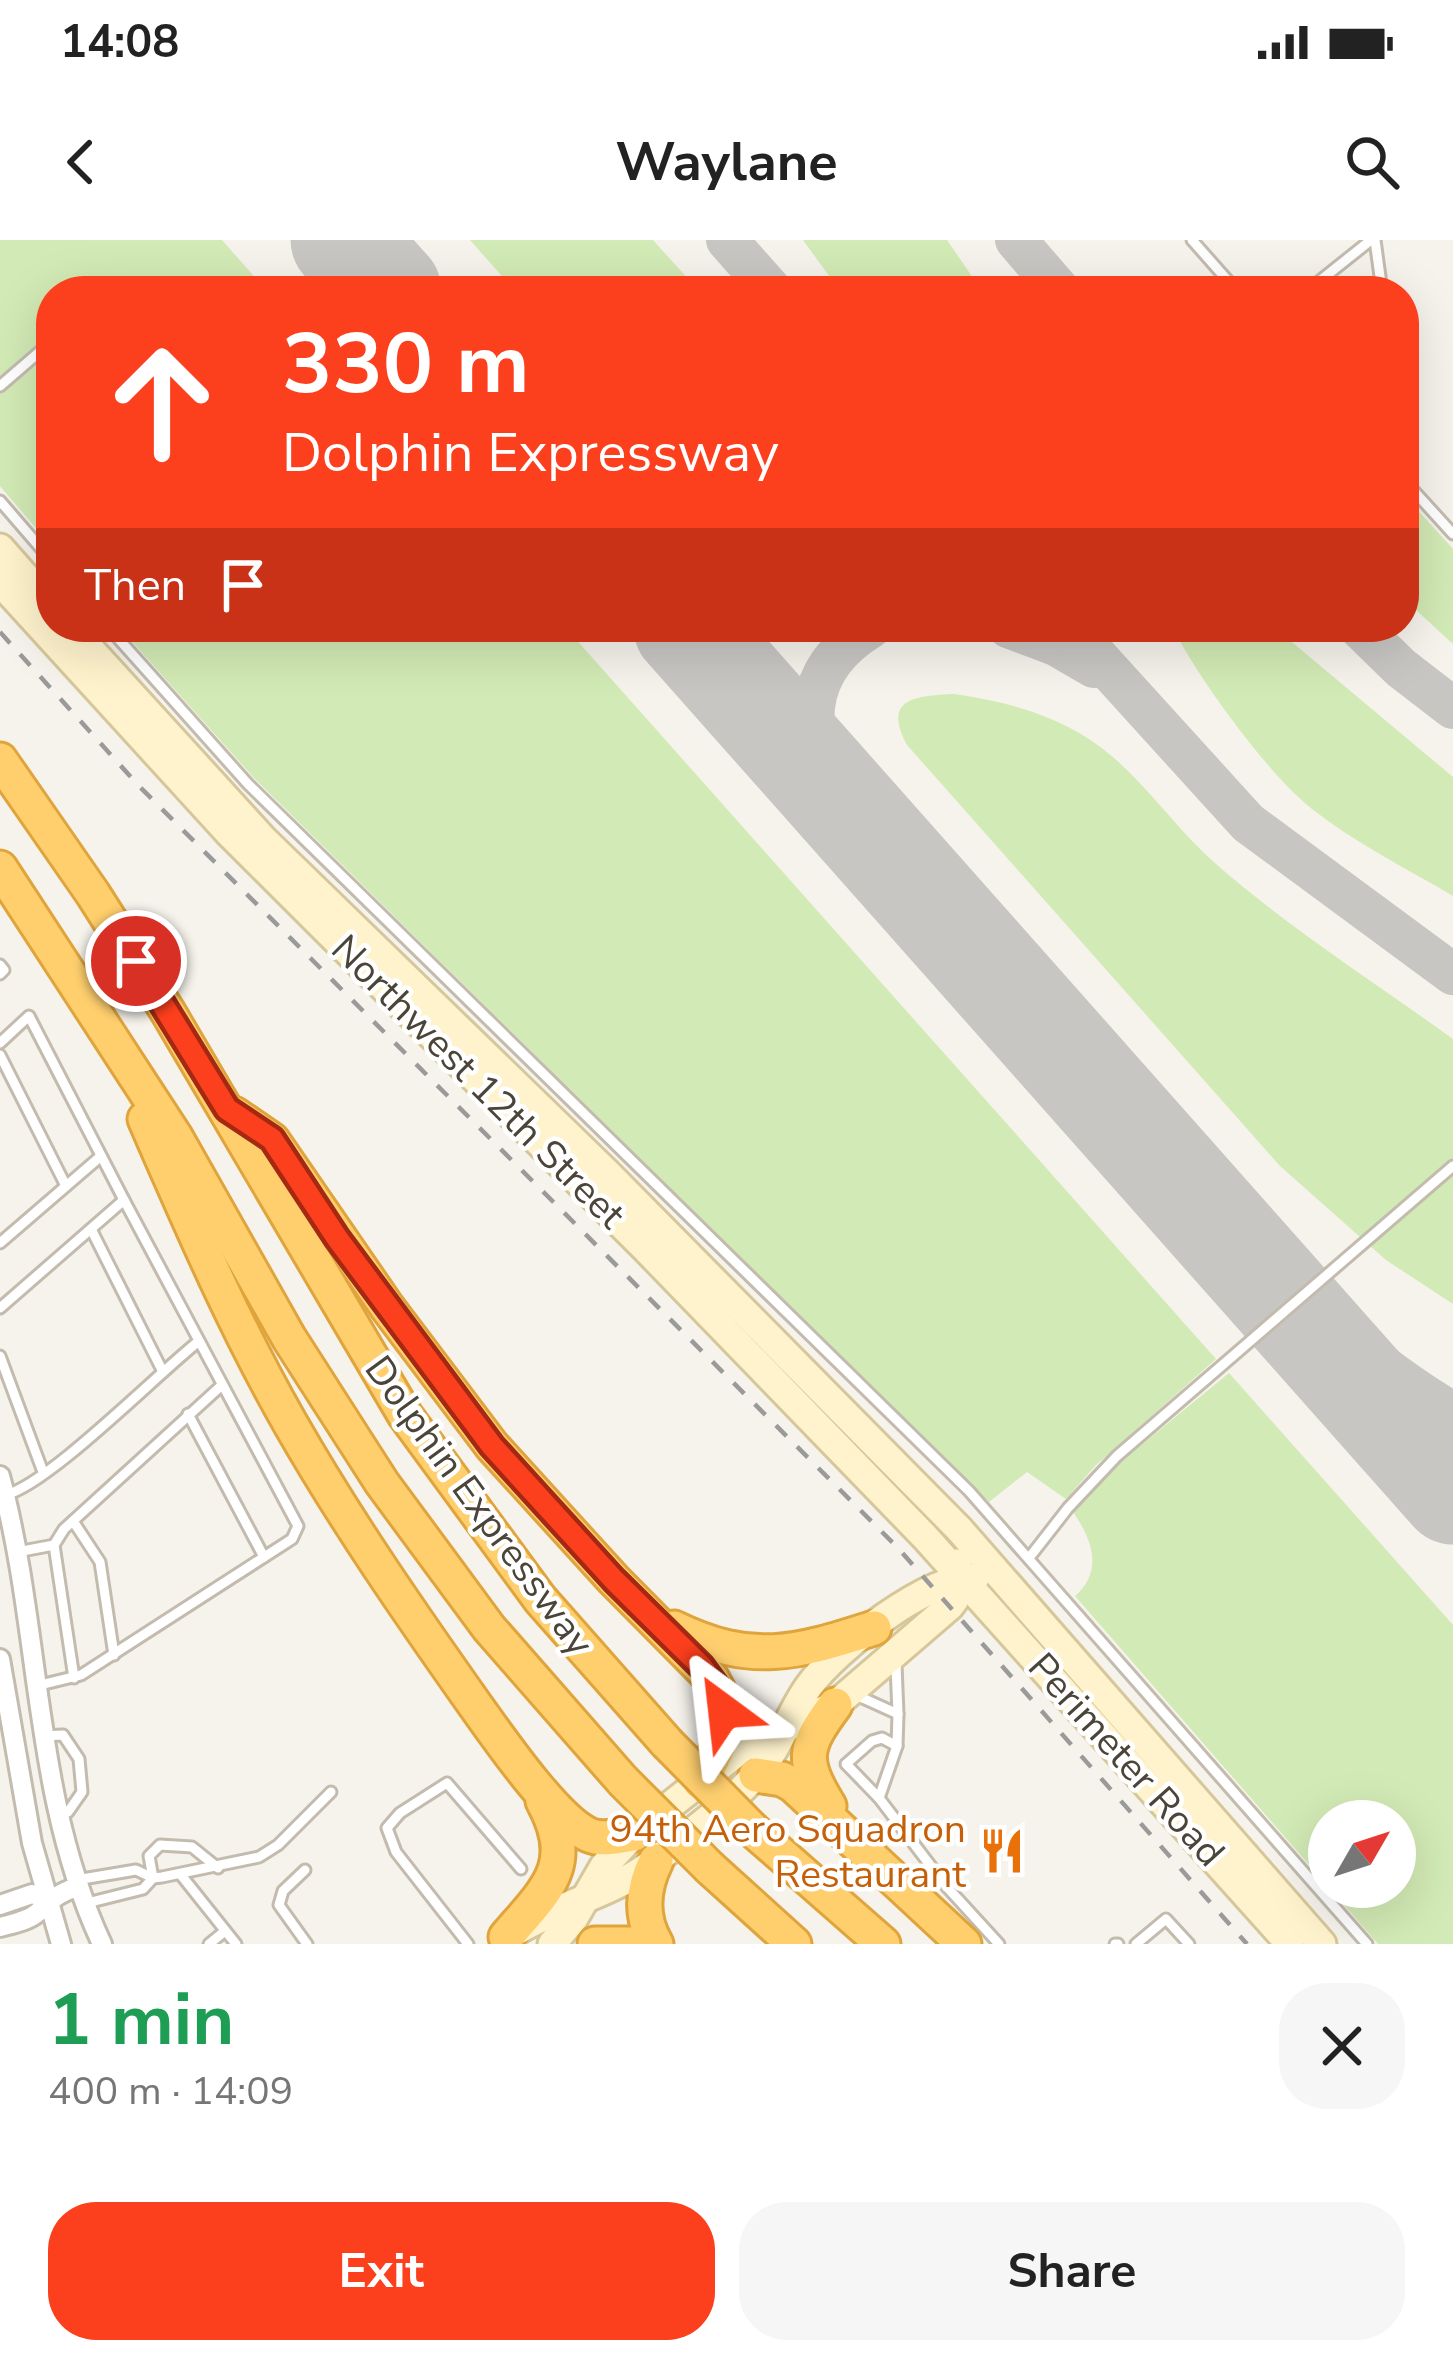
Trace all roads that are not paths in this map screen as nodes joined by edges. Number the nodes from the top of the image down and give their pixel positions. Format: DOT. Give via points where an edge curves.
graph roads {
  1 [pos="1192,240"];
  2 [pos="1373,240"];
  3 [pos="1224,276"];
  4 [pos="1326,276"];
  5 [pos="1379,276"];
  6 [pos="36,355"];
  7 [pos="0,386"];
  8 [pos="1419,497"];
  9 [pos="0,501"];
  10 [pos="1453,534"];
  11 [pos="36,543"];
  12 [pos="0,548"];
  13 [pos="0,582"];
  14 [pos="36,589"];
  15 [pos="36,621"];
  16 [pos="55,642"];
  17 [pos="84,642"];
  18 [pos="121,642"];
  19 [pos="0,760"];
  20 [pos="0,868"];
  21 [pos="103,1024"];
  22 [pos="0,1043"];
  23 [pos="0,1055"];
  24 [pos="227,1109"];
  25 [pos="101,1156"];
  26 [pos="1453,1166"];
  27 [pos="67,1186"];
  28 [pos="124,1200"];
  29 [pos="91,1229"];
  30 [pos="0,1243"];
  31 [pos="0,1308"];
  32 [pos="199,1341"];
  33 [pos="0,1356"];
  34 [pos="162,1370"];
  35 [pos="222,1385"];
  36 [pos="840,1408"];
  37 [pos="188,1414"];
  38 [pos="43,1472"];
  39 [pos="2,1489"];
  40 [pos="73,1521"];
  41 [pos="925,1537"];
  42 [pos="54,1545"];
  43 [pos="15,1552"];
  44 [pos="264,1557"];
  45 [pos="1029,1558"];
  46 [pos="961,1577"];
  47 [pos="1013,1589"];
  48 [pos="919,1593"];
  49 [pos="650,1616"];
  50 [pos="885,1640"];
  51 [pos="114,1655"];
  52 [pos="0,1659"];
  53 [pos="74,1678"];
  54 [pos="34,1686"];
  55 [pos="843,1700"];
  56 [pos="898,1714"];
  57 [pos="788,1728"];
  58 [pos="42,1736"];
  59 [pos="897,1746"];
  60 [pos="756,1775"];
  61 [pos="700,1782"];
  62 [pos="534,1783"];
  63 [pos="331,1792"];
  64 [pos="879,1798"];
  65 [pos="57,1817"];
  66 [pos="839,1830"];
  67 [pos="634,1834"];
  68 [pos="656,1861"];
  69 [pos="218,1868"];
  70 [pos="521,1869"];
  71 [pos="305,1870"];
  72 [pos="181,1875"];
  73 [pos="153,1878"];
  74 [pos="79,1890"];
  75 [pos="587,1898"];
  76 [pos="47,1899"];
  77 [pos="0,1905"];
  78 [pos="0,1928"];
  79 [pos="225,1931"];
  80 [pos="502,1941"];
  81 [pos="61,1944"];
  82 [pos="101,1944"];
  83 [pos="209,1944"];
  84 [pos="236,1944"];
  85 [pos="307,1944"];
  86 [pos="468,1944"];
  87 [pos="552,1944"];
  88 [pos="595,1944"];
  89 [pos="634,1944"];
  90 [pos="656,1944"];
  91 [pos="794,1944"];
  92 [pos="883,1944"];
  93 [pos="964,1944"];
  94 [pos="999,1944"];
  95 [pos="1136,1944"];
  96 [pos="1189,1944"];
  97 [pos="1290,1944"];
  98 [pos="1322,1944"];
  99 [pos="1367,1944"];
  1 -- 3 [label="lane"];
  2 -- 4 [label="lane"];
  2 -- 5 [label="lane"];
  6 -- 7 [label="lane"];
  8 -- 10 [label="lane"];
  9 -- 11 [label="lane"];
  12 -- 14 [label="main road"];
  13 -- 15 [label="main road, Northwest 12th Street"];
  16 -- 41 [label="main road, Northwest 12th Street" via="228,832"];
  17 -- 36 [label="main road, Northwest 12th Street" via="264,840"];
  18 -- 45 [label="lane" via="248,784"];
  19 -- 24 [label="highway, Dolphin Expressway"];
  20 -- 21 [label="highway, Dolphin Expressway"];
  21 -- 62 [label="highway" via="215,1279 288,1420 386,1579"];
  21 -- 91 [label="highway, Dolphin Expressway, bridge" via="382,1483 489,1628 623,1781"];
  22 -- 25 [label="lane" via="29,1016"];
  23 -- 27 [label="lane"];
  24 -- 49 [label="highway" via="272,1139 492,1446"];
  24 -- 92 [label="highway, Dolphin Expressway, bridge" via="339,1309 449,1480 540,1599 753,1830"];
  25 -- 27 [label="lane"];
  25 -- 28 [label="lane"];
  26 -- 45 [label="lane" via="1117,1456"];
  27 -- 30 [label="lane"];
  28 -- 29 [label="lane"];
  28 -- 32 [label="lane"];
  29 -- 31 [label="lane"];
  29 -- 34 [label="lane"];
  32 -- 34 [label="lane"];
  32 -- 35 [label="lane"];
  33 -- 38 [label="lane"];
  34 -- 38 [label="lane"];
  35 -- 37 [label="lane"];
  35 -- 44 [label="lane" via="298,1526"];
  36 -- 46 [label="main road" via="867,1453 941,1529"];
  36 -- 47 [label="main road, Northwest 12th Street"];
  37 -- 40 [label="lane"];
  37 -- 44 [label="lane"];
  38 -- 39 [label="lane" via="21,1490"];
  39 -- 43 [label="street"];
  40 -- 42 [label="lane"];
  40 -- 51 [label="lane" via="100,1562"];
  41 -- 46 [label="main road, Northwest 12th Street"];
  41 -- 48 [label="main road" via="929,1574"];
  42 -- 43 [label="lane"];
  42 -- 53 [label="lane"];
  43 -- 54 [label="street"];
  44 -- 51 [label="lane"];
  45 -- 99 [label="lane"];
  46 -- 47 [label="main road"];
  46 -- 48 [label="main road"];
  46 -- 50 [label="main road" via="959,1596"];
  46 -- 97 [label="main road, Perimeter Road"];
  47 -- 98 [label="main road, Perimeter Road"];
  48 -- 50 [label="main road"];
  49 -- 50 [label="highway" via="712,1645 758,1654"];
  49 -- 61 [label="highway" via="722,1699 723,1736"];
  50 -- 55 [label="main road"];
  50 -- 56 [label="lane"];
  50 -- 57 [label="main road" via="815,1679"];
  51 -- 53 [label="lane"];
  52 -- 76 [label="street"];
  53 -- 54 [label="lane"];
  54 -- 58 [label="street"];
  55 -- 56 [label="lane"];
  55 -- 57 [label="main road"];
  55 -- 66 [label="highway" via="815,1732 807,1760"];
  56 -- 59 [label="lane"];
  57 -- 60 [label="main road"];
  57 -- 61 [label="main road"];
  58 -- 65 [label="street"];
  58 -- 65 [label="lane" via="63,1736 79,1759 79,1802"];
  59 -- 64 [label="lane"];
  59 -- 64 [label="lane" via="872,1741 846,1764"];
  60 -- 66 [label="highway" via="793,1785"];
  60 -- 68 [label="main road"];
  61 -- 67 [label="main road"];
  62 -- 67 [label="highway" via="590,1835"];
  62 -- 80 [label="highway" via="555,1821 558,1866"];
  63 -- 69 [label="lane" via="267,1852"];
  64 -- 94 [label="lane"];
  65 -- 74 [label="street"];
  66 -- 93 [label="highway"];
  67 -- 75 [label="main road"];
  68 -- 75 [label="main road"];
  68 -- 90 [label="highway" via="644,1914"];
  69 -- 72 [label="lane"];
  69 -- 73 [label="lane" via="192,1847 160,1845 149,1856"];
  70 -- 86 [label="lane" via="447,1783 387,1828 408,1869"];
  71 -- 85 [label="lane" via="279,1905"];
  72 -- 73 [label="lane"];
  72 -- 79 [label="lane"];
  73 -- 74 [label="lane" via="143,1889"];
  73 -- 74 [label="lane" via="136,1870"];
  74 -- 76 [label="street"];
  74 -- 82 [label="street"];
  75 -- 80 [label="main road"];
  75 -- 87 [label="main road"];
  76 -- 77 [label="street" via="32,1894"];
  76 -- 78 [label="street" via="38,1912"];
  76 -- 81 [label="street"];
  79 -- 83 [label="lane"];
  79 -- 84 [label="lane"];
  88 -- 89 [label="highway"];
  95 -- 96 [label="lane" via="1166,1919"];
}
